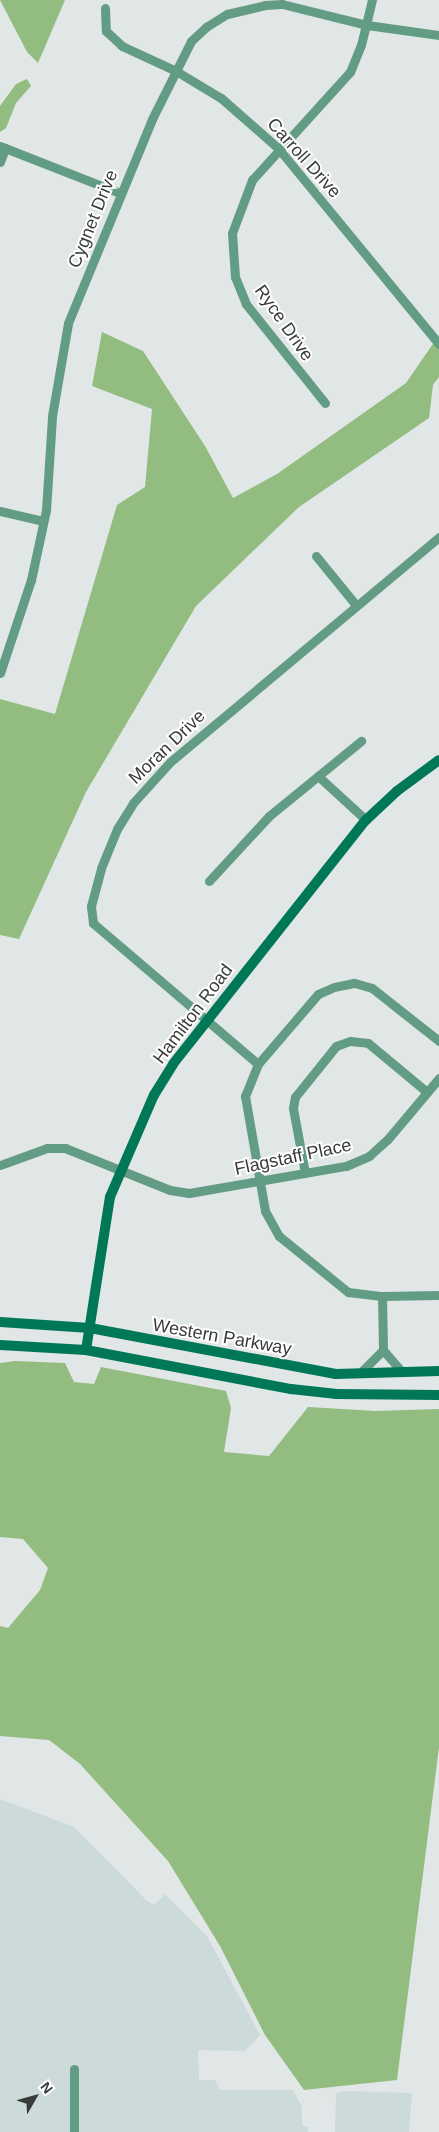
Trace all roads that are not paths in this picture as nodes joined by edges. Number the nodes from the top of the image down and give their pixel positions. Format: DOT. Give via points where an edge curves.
graph roads {
  1 [pos="372,0"];
  2 [pos="105,8"];
  3 [pos="367,25"];
  4 [pos="439,36"];
  5 [pos="176,72"];
  6 [pos="2,147"];
  7 [pos="278,148"];
  8 [pos="0,162"];
  9 [pos="120,193"];
  10 [pos="439,344"];
  11 [pos="325,403"];
  12 [pos="0,511"];
  13 [pos="43,521"];
  14 [pos="439,537"];
  15 [pos="316,556"];
  16 [pos="356,605"];
  17 [pos="0,673"];
  18 [pos="361,741"];
  19 [pos="439,760"];
  20 [pos="318,776"];
  21 [pos="366,820"];
  22 [pos="209,881"];
  23 [pos="206,1021"];
  24 [pos="439,1042"];
  25 [pos="258,1064"];
  26 [pos="439,1078"];
  27 [pos="427,1092"];
  28 [pos="0,1165"];
  29 [pos="124,1170"];
  30 [pos="305,1173"];
  31 [pos="259,1181"];
  32 [pos="382,1296"];
  33 [pos="439,1296"];
  34 [pos="0,1322"];
  35 [pos="90,1328"];
  36 [pos="0,1345"];
  37 [pos="86,1350"];
  38 [pos="383,1350"];
  39 [pos="439,1371"];
  40 [pos="402,1372"];
  41 [pos="360,1373"];
  42 [pos="439,1395"];
  43 [pos="74,2069"];
  44 [pos="74,2132"];
  1 -- 3 [label="street, Ryce Drive"];
  2 -- 5 [label="street, Carroll Drive" via="103,23 106,31 122,46"];
  3 -- 4 [label="street, Cygnet Drive"];
  3 -- 5 [label="street, Cygnet Drive" via="282,4 251,6 226,14 206,26 191,41"];
  3 -- 7 [label="street, Ryce Drive" via="350,72"];
  5 -- 7 [label="street, Carroll Drive" via="222,98"];
  5 -- 9 [label="street, Cygnet Drive"];
  6 -- 8 [label="street"];
  6 -- 9 [label="street"];
  7 -- 10 [label="street, Carroll Drive"];
  7 -- 11 [label="street, Ryce Drive" via="252,180 235,219 231,249 236,277 246,304"];
  9 -- 13 [label="street, Cygnet Drive" via="68,323 52,416 49,495"];
  12 -- 13 [label="street"];
  13 -- 17 [label="street, Cygnet Drive" via="31,580"];
  14 -- 16 [label="street, Moran Drive"];
  15 -- 16 [label="street"];
  16 -- 23 [label="street, Moran Drive" via="156,775 117,829 101,868 91,906 93,923"];
  18 -- 20 [label="street"];
  19 -- 21 [label="main road, Hamilton Road" via="397,791"];
  20 -- 21 [label="street"];
  20 -- 22 [label="street" via="253,831"];
  21 -- 23 [label="main road, Hamilton Road"];
  23 -- 25 [label="street, Moran Drive"];
  23 -- 29 [label="main road, Hamilton Road" via="154,1095"];
  24 -- 25 [label="street" via="380,993 364,985 345,984 318,994"];
  25 -- 31 [label="street" via="245,1096"];
  26 -- 27 [label="street, Flagstaff Place"];
  27 -- 30 [label="street, Flagstaff Place" via="371,1154 346,1166"];
  27 -- 30 [label="street" via="368,1043 350,1041 336,1046 295,1096 293,1108"];
  28 -- 29 [label="street, Flagstaff Place" via="47,1148 65,1148"];
  29 -- 31 [label="street, Flagstaff Place" via="182,1193"];
  29 -- 35 [label="main road, Hamilton Road" via="110,1197 103,1226"];
  30 -- 31 [label="street, Flagstaff Place"];
  31 -- 32 [label="street" via="270,1224 278,1236 340,1288"];
  32 -- 33 [label="street"];
  32 -- 38 [label="street"];
  34 -- 35 [label="main road, Western Parkway"];
  35 -- 37 [label="main road, Hamilton Road"];
  35 -- 41 [label="main road, Western Parkway" via="336,1374"];
  36 -- 37 [label="main road, Western Parkway"];
  37 -- 42 [label="main road, Western Parkway" via="290,1389 337,1394"];
  38 -- 40 [label="street"];
  38 -- 41 [label="street"];
  39 -- 40 [label="main road, Western Parkway"];
  40 -- 41 [label="main road, Western Parkway"];
  43 -- 44 [label="street"];
}
